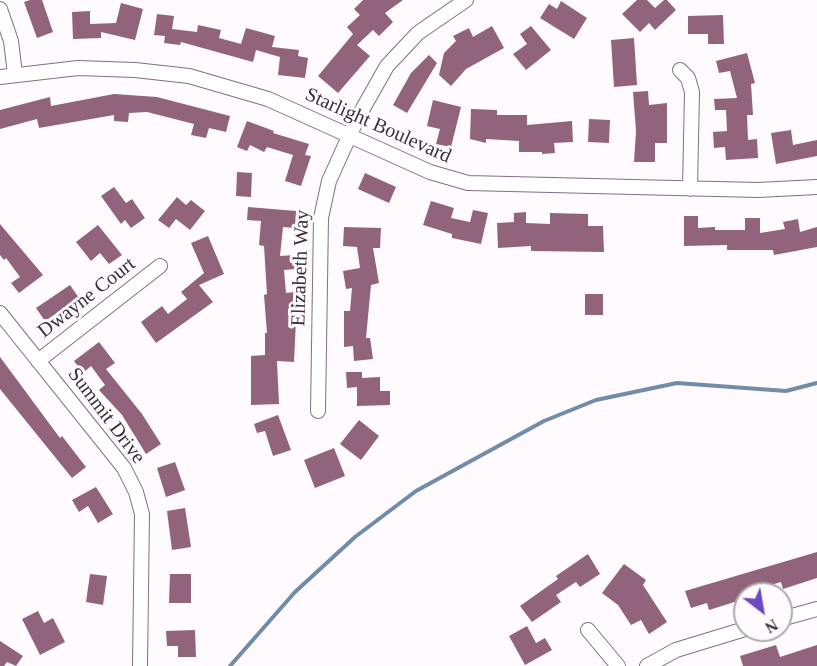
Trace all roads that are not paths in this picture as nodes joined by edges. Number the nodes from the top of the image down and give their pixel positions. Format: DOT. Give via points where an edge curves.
graph roads {
  1 [pos="466,0"];
  2 [pos="0,9"];
  3 [pos="680,70"];
  4 [pos="15,74"];
  5 [pos="0,77"];
  6 [pos="348,136"];
  7 [pos="817,187"];
  8 [pos="690,189"];
  9 [pos="160,266"];
  10 [pos="0,313"];
  11 [pos="38,361"];
  12 [pos="318,411"];
  13 [pos="817,609"];
  14 [pos="793,616"];
  15 [pos="588,630"];
  16 [pos="733,633"];
  17 [pos="140,666"];
  18 [pos="618,666"];
  19 [pos="647,666"];
  1 -- 6 [label="street, Elizabeth Way" via="429,24 399,51 382,73"];
  2 -- 4 [label="street" via="11,41"];
  3 -- 8 [label="street" via="688,78 692,92"];
  4 -- 5 [label="street, Starlight Boulevard"];
  4 -- 6 [label="street, Starlight Boulevard" via="95,68 181,75 268,99"];
  6 -- 8 [label="street, Starlight Boulevard" via="430,172 468,183"];
  6 -- 12 [label="street, Elizabeth Way" via="329,181 321,218"];
  7 -- 8 [label="street, Starlight Boulevard"];
  9 -- 11 [label="street, Dwayne Court"];
  10 -- 11 [label="street, Summit Drive"];
  11 -- 17 [label="street, Summit Drive" via="124,468 136,492 142,514"];
  13 -- 14 [label="street"];
  15 -- 18 [label="street"];
  16 -- 19 [label="street" via="676,650"];
}
